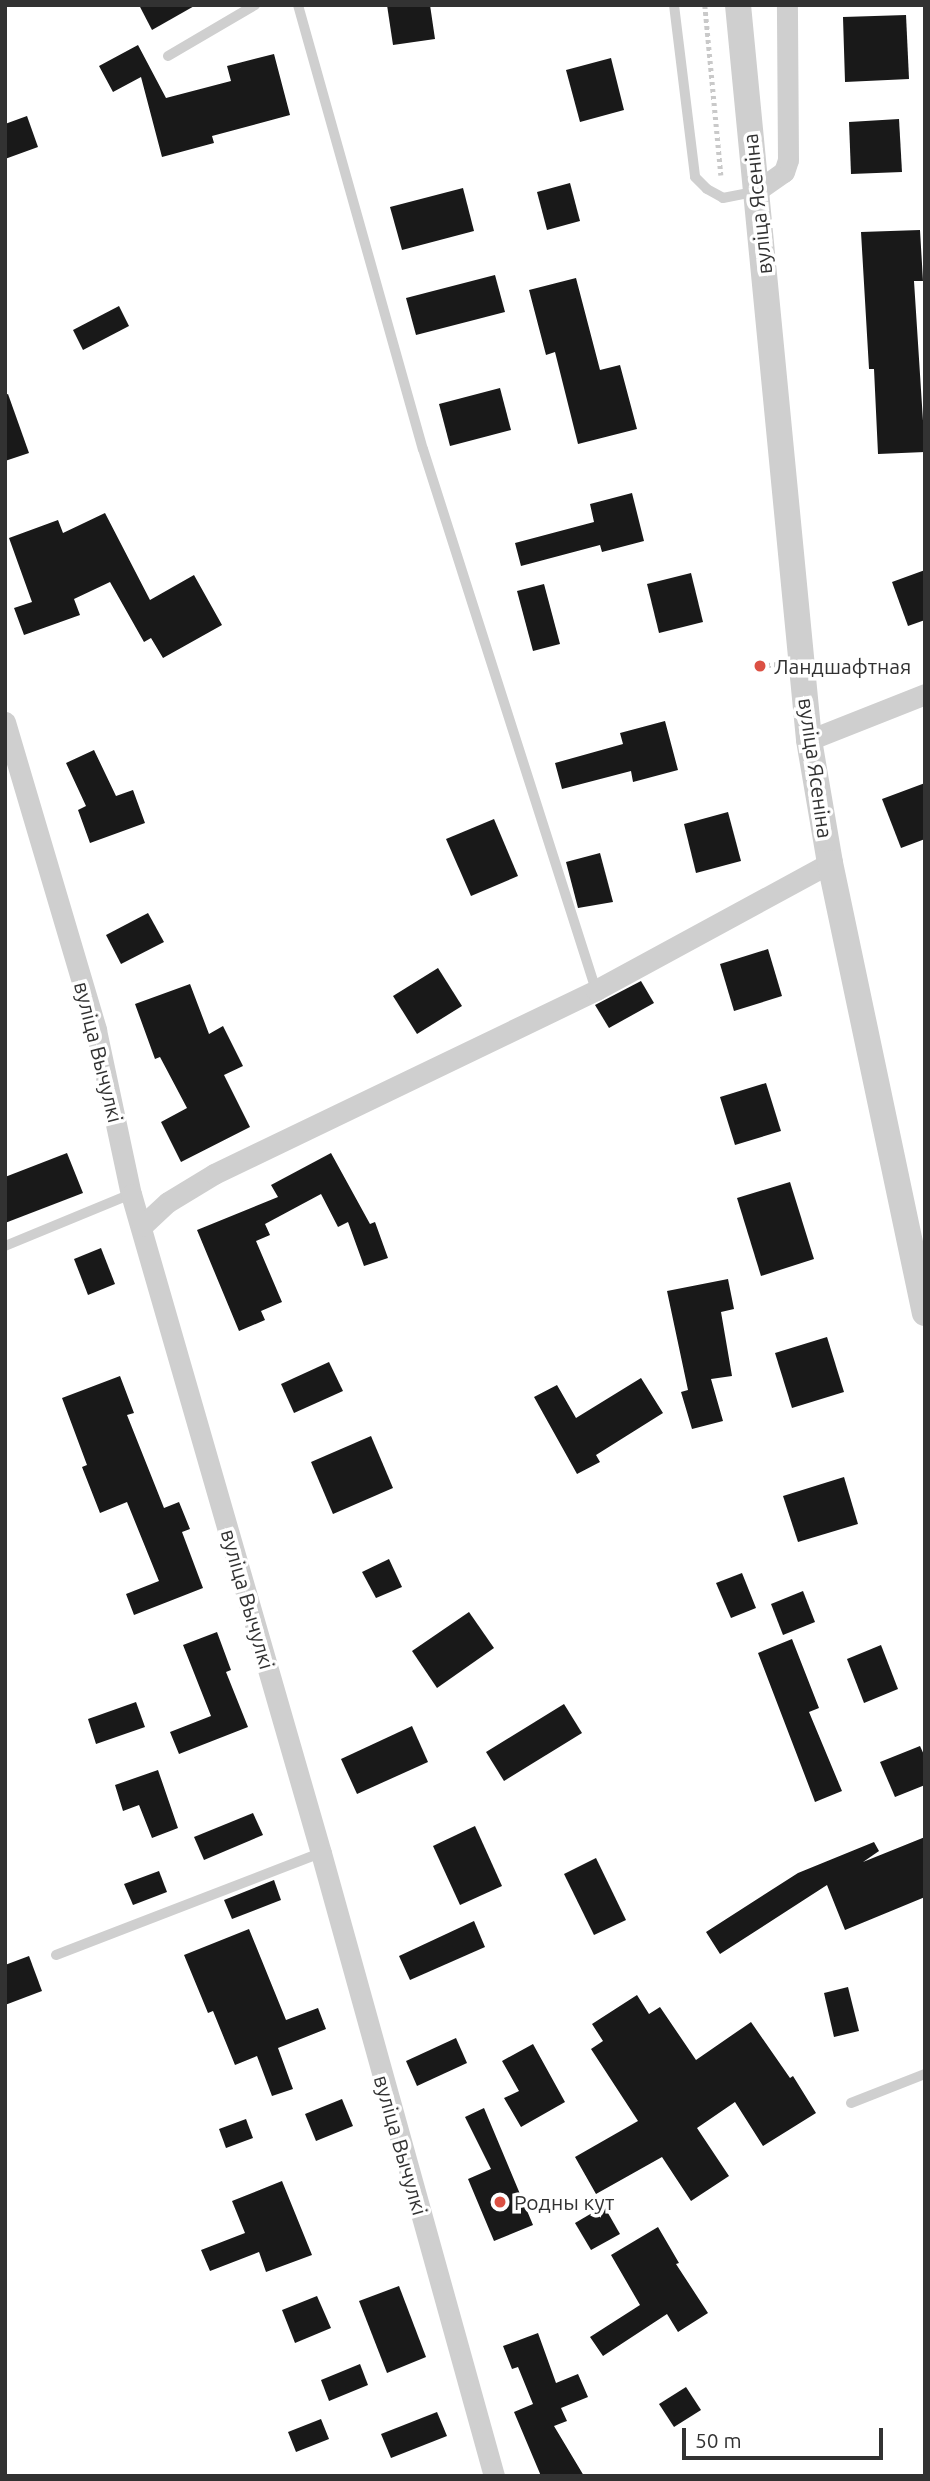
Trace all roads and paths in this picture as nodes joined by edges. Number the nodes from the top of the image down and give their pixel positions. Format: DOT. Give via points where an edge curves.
graph roads {
  1 [pos="255,5"];
  2 [pos="298,5"];
  3 [pos="674,5"];
  4 [pos="705,5"];
  5 [pos="738,5"];
  6 [pos="787,5"];
  7 [pos="168,57"];
  8 [pos="755,192"];
  9 [pos="723,198"];
  10 [pos="925,694"];
  11 [pos="5,722"];
  12 [pos="809,740"];
  13 [pos="830,863"];
  14 [pos="596,989"];
  15 [pos="131,1194"];
  16 [pos="142,1226"];
  17 [pos="5,1246"];
  18 [pos="924,1301"];
  19 [pos="321,1853"];
  20 [pos="56,1955"];
  21 [pos="925,2074"];
  22 [pos="851,2103"];
  23 [pos="494,2476"];
  1 -- 7 [label="lane"];
  2 -- 14 [label="lane" via="423,449"];
  3 -- 9 [label="lane" via="695,177"];
  4 -- 9 [label="path"];
  5 -- 8 [label="street, вуліца Ясеніна"];
  6 -- 8 [label="street" via="788,160 784,172"];
  8 -- 9 [label="lane"];
  8 -- 12 [label="street, вуліца Ясеніна"];
  10 -- 12 [label="street"];
  11 -- 15 [label="street, вуліца Вычулкі" via="96,1030"];
  12 -- 13 [label="street, вуліца Ясеніна"];
  13 -- 14 [label="street"];
  13 -- 18 [label="street, вуліца Ясеніна"];
  14 -- 16 [label="street" via="214,1174 168,1202"];
  15 -- 16 [label="street, вуліца Вычулкі"];
  15 -- 17 [label="lane"];
  16 -- 19 [label="street, вуліца Вычулкі"];
  19 -- 20 [label="lane"];
  19 -- 23 [label="street, вуліца Вычулкі"];
  21 -- 22 [label="lane"];
}
